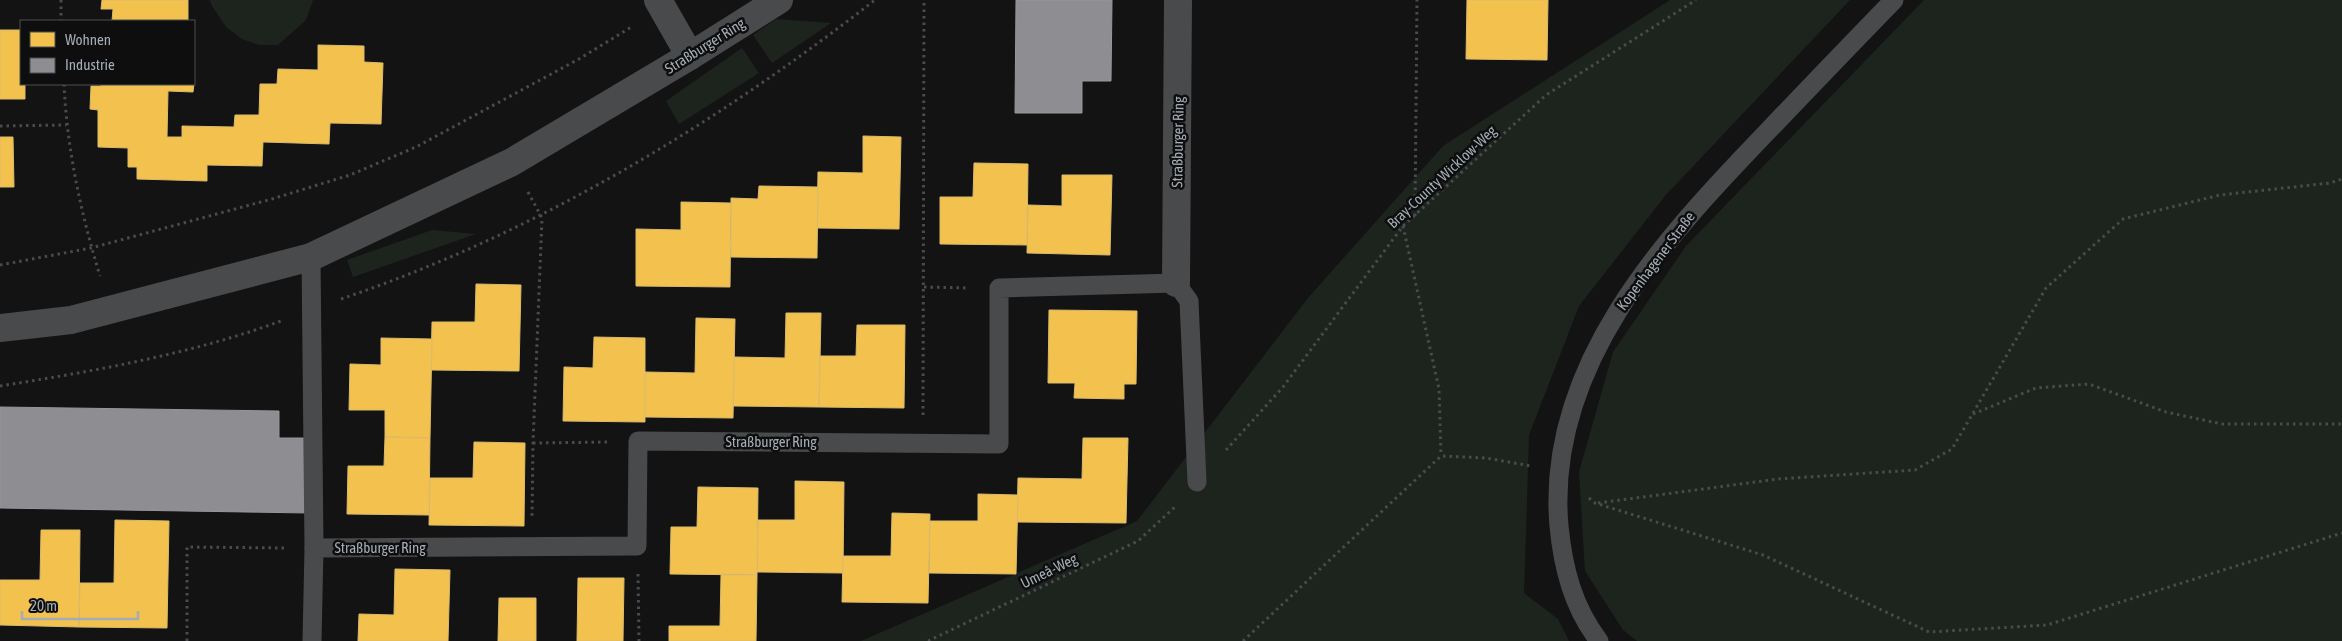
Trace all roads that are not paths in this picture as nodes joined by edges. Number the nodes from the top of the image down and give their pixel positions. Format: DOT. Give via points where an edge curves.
graph roads {
  1 [pos="779,0"];
  2 [pos="1178,0"];
  3 [pos="1894,0"];
  4 [pos="660,4"];
  5 [pos="690,56"];
  6 [pos="311,257"];
  7 [pos="1176,283"];
  8 [pos="0,328"];
  9 [pos="1197,482"];
  10 [pos="314,548"];
  11 [pos="312,641"];
  12 [pos="1599,641"];
  1 -- 5 [label="street, Straßburger Ring"];
  2 -- 7 [label="street, Straßburger Ring"];
  3 -- 12 [label="lane, Kopenhagener Straße" via="1699,202 1639,279 1612,320 1573,403 1559,471 1559,528 1568,580 1577,607"];
  4 -- 5 [label="street"];
  5 -- 6 [label="street, Straßburger Ring" via="512,162"];
  6 -- 8 [label="street, Straßburger Ring" via="71,320"];
  6 -- 10 [label="lane, Straßburger Ring"];
  7 -- 9 [label="lane" via="1189,301"];
  7 -- 10 [label="lane, Straßburger Ring" via="999,288 999,444 638,441 637,546"];
  10 -- 11 [label="lane, Straßburger Ring"];
}
